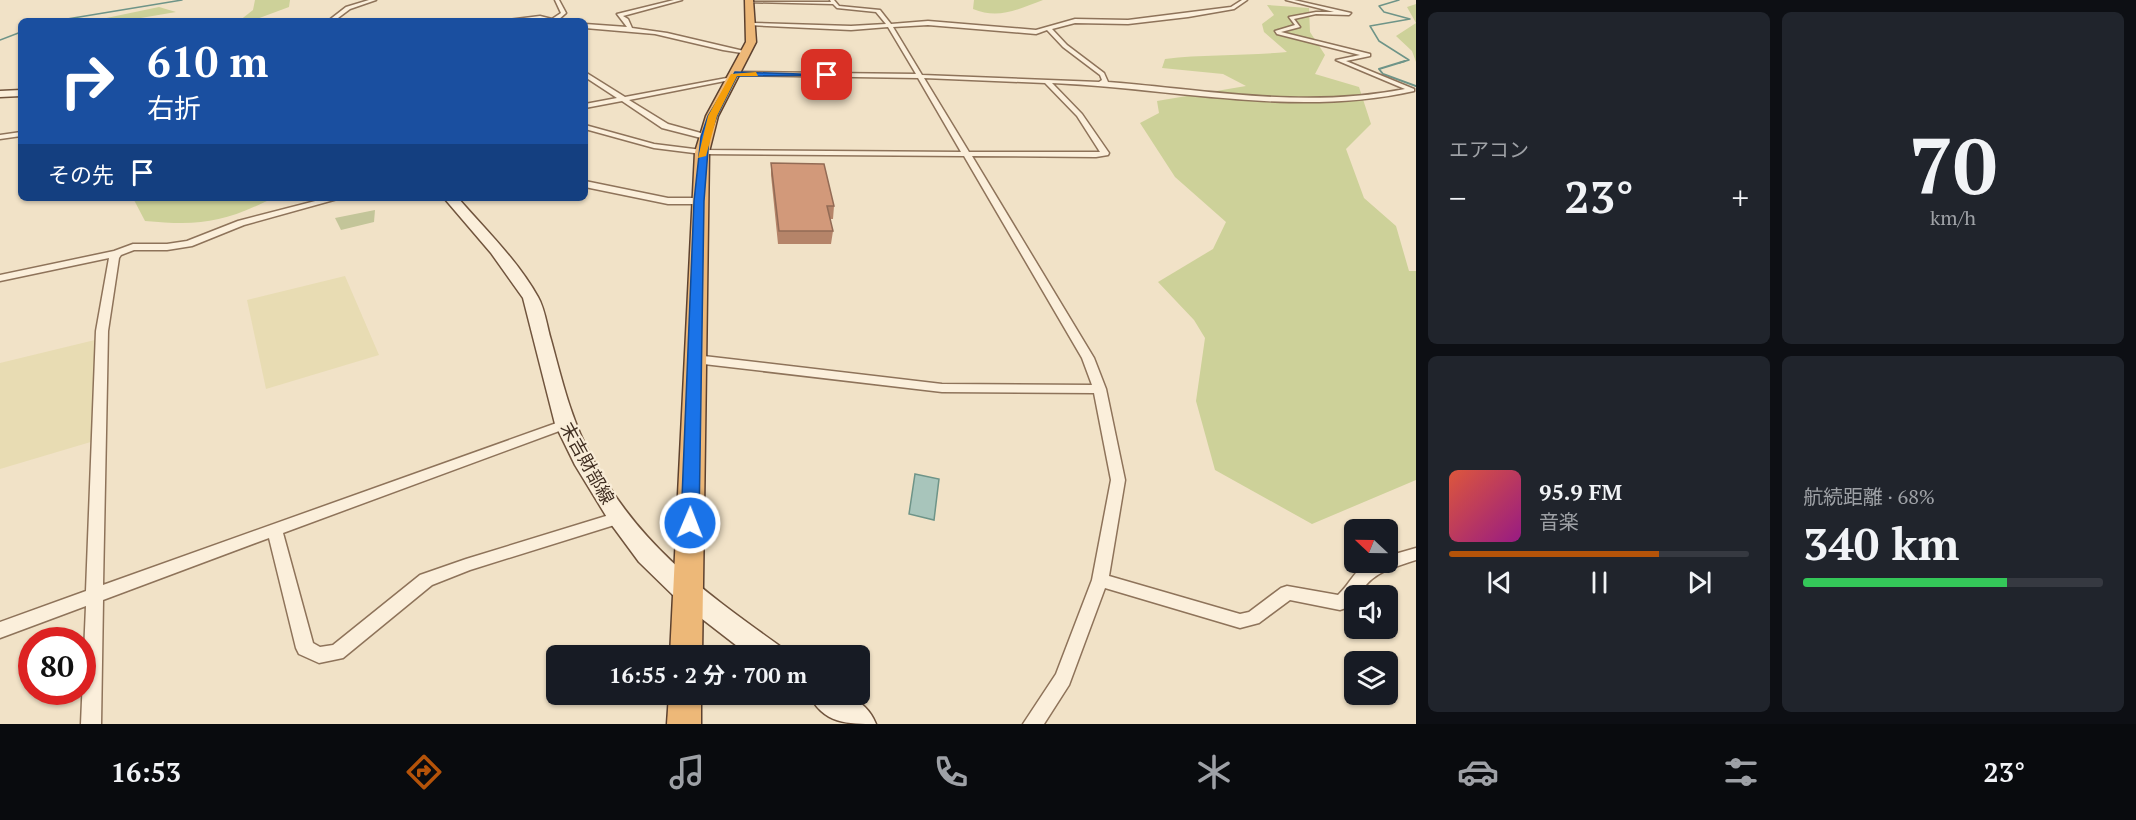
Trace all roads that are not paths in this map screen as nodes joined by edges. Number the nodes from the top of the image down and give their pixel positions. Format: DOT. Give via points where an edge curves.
graph roads {
  1 [pos="374,0"];
  2 [pos="557,0"];
  3 [pos="680,0"];
  4 [pos="1288,0"];
  5 [pos="749,1"];
  6 [pos="1232,1"];
  7 [pos="833,2"];
  8 [pos="1244,2"];
  9 [pos="334,18"];
  10 [pos="558,18"];
  11 [pos="752,25"];
  12 [pos="588,26"];
  13 [pos="890,26"];
  14 [pos="1049,28"];
  15 [pos="630,29"];
  16 [pos="746,53"];
  17 [pos="588,76"];
  18 [pos="734,76"];
  19 [pos="919,76"];
  20 [pos="1046,80"];
  21 [pos="1101,83"];
  22 [pos="0,93"];
  23 [pos="18,93"];
  24 [pos="622,99"];
  25 [pos="588,105"];
  26 [pos="588,128"];
  27 [pos="18,134"];
  28 [pos="0,137"];
  29 [pos="704,144"];
  30 [pos="966,154"];
  31 [pos="588,185"];
  32 [pos="325,201"];
  33 [pos="454,201"];
  34 [pos="699,201"];
  35 [pos="117,253"];
  36 [pos="0,278"];
  37 [pos="694,359"];
  38 [pos="1100,389"];
  39 [pos="565,424"];
  40 [pos="619,518"];
  41 [pos="274,529"];
  42 [pos="1416,554"];
  43 [pos="1100,580"];
  44 [pos="688,594"];
  45 [pos="96,595"];
  46 [pos="0,630"];
  47 [pos="686,645"];
  48 [pos="756,645"];
  49 [pos="685,705"];
  50 [pos="837,705"];
  51 [pos="91,724"];
  52 [pos="684,724"];
  53 [pos="862,724"];
  54 [pos="1033,724"];
  1 -- 9 [label="street" via="341,11"];
  2 -- 10 [label="street" via="564,13"];
  3 -- 15 [label="street" via="619,15"];
  4 -- 21 [label="street" via="1349,14 1316,13 1291,18 1298,26 1280,33 1368,55 1339,60 1412,90 1313,103"];
  5 -- 7 [label="street"];
  5 -- 11 [label="highway"];
  6 -- 8 [label="street"];
  7 -- 13 [label="street" via="837,7 878,11"];
  8 -- 14 [label="street" via="1232,8 1147,21 1084,20"];
  11 -- 13 [label="street"];
  11 -- 16 [label="highway"];
  12 -- 15 [label="street"];
  13 -- 14 [label="street" via="928,23 1028,32"];
  13 -- 19 [label="street"];
  14 -- 21 [label="street" via="1065,46 1102,74 1106,81"];
  15 -- 16 [label="street"];
  16 -- 18 [label="highway"];
  17 -- 24 [label="street"];
  18 -- 19 [label="street"];
  18 -- 24 [label="street"];
  18 -- 29 [label="highway" via="712,116"];
  19 -- 20 [label="street"];
  19 -- 30 [label="street"];
  20 -- 21 [label="street"];
  20 -- 30 [label="street" via="1080,115 1105,153"];
  22 -- 23 [label="main road"];
  24 -- 25 [label="street"];
  24 -- 29 [label="street"];
  26 -- 29 [label="street" via="654,146"];
  27 -- 28 [label="street"];
  29 -- 30 [label="street"];
  29 -- 34 [label="highway"];
  30 -- 38 [label="street" via="1088,358"];
  31 -- 34 [label="street" via="668,201"];
  32 -- 35 [label="street" via="241,223 189,244 132,247"];
  33 -- 39 [label="main road, 末吉財部線" via="531,298"];
  34 -- 37 [label="highway"];
  35 -- 36 [label="street"];
  35 -- 45 [label="street" via="102,332"];
  37 -- 38 [label="street" via="942,388"];
  37 -- 44 [label="highway"];
  38 -- 43 [label="street" via="1118,480"];
  39 -- 40 [label="main road, 末吉財部線" via="582,460"];
  39 -- 41 [label="street"];
  40 -- 41 [label="street" via="426,580 338,652 319,656 305,648"];
  40 -- 44 [label="main road, 末吉財部線" via="647,555"];
  41 -- 45 [label="street"];
  42 -- 43 [label="street" via="1369,570 1340,603 1287,593 1253,618 1240,621"];
  43 -- 54 [label="street" via="1063,679"];
  44 -- 47 [label="highway"];
  44 -- 48 [label="main road, 末吉財部線"];
  45 -- 46 [label="street"];
  45 -- 51 [label="street"];
  49 -- 52 [label="highway"];
  50 -- 53 [label="main road"];
}
